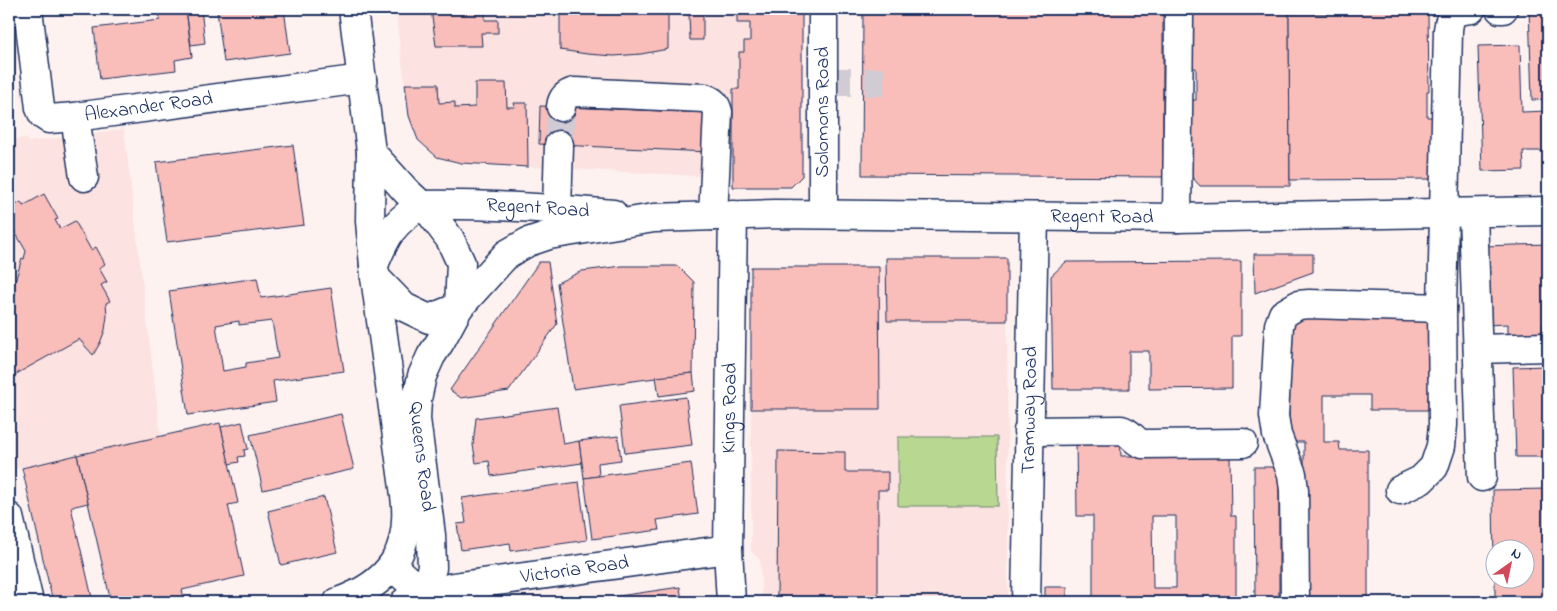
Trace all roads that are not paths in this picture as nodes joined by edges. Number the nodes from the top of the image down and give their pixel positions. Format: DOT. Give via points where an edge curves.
graph roads {
  1 [pos="28,9"];
  2 [pos="353,9"];
  3 [pos="823,9"];
  4 [pos="1471,9"];
  5 [pos="1179,15"];
  6 [pos="362,79"];
  7 [pos="561,107"];
  8 [pos="75,117"];
  9 [pos="559,145"];
  10 [pos="371,152"];
  11 [pos="84,177"];
  12 [pos="420,205"];
  13 [pos="557,209"];
  14 [pos="1548,212"];
  15 [pos="823,214"];
  16 [pos="1444,214"];
  17 [pos="1473,214"];
  18 [pos="723,215"];
  19 [pos="1034,217"];
  20 [pos="654,218"];
  21 [pos="1178,218"];
  22 [pos="375,271"];
  23 [pos="459,307"];
  24 [pos="1442,308"];
  25 [pos="1548,347"];
  26 [pos="1478,349"];
  27 [pos="1028,431"];
  28 [pos="1243,443"];
  29 [pos="1482,477"];
  30 [pos="1400,490"];
  31 [pos="9,517"];
  32 [pos="728,549"];
  33 [pos="392,566"];
  34 [pos="422,597"];
  35 [pos="29,602"];
  36 [pos="338,602"];
  37 [pos="731,602"];
  38 [pos="1026,602"];
  39 [pos="1295,602"];
  1 -- 8 [label="main road, Alexander Road" via="43,115 49,119"];
  2 -- 6 [label="main road, Queens Road"];
  3 -- 15 [label="main road, Solomons Road"];
  4 -- 16 [label="main road" via="1460,10 1450,18"];
  5 -- 21 [label="main road"];
  6 -- 8 [label="main road, Alexander Road"];
  6 -- 10 [label="main road, Queens Road"];
  7 -- 18 [label="main road, Kings Road" via="563,98 575,92 711,100 718,112"];
  8 -- 11 [label="main road"];
  9 -- 13 [label="main road"];
  10 -- 12 [label="main road, Queens Road"];
  10 -- 22 [label="main road, Queens Road" via="370,221"];
  12 -- 13 [label="main road, Regent Road"];
  12 -- 22 [label="main road" via="399,220 385,238"];
  12 -- 23 [label="main road, Queens Road" via="450,239 461,263"];
  13 -- 20 [label="main road, Regent Road"];
  14 -- 17 [label="main road, Regent Road"];
  15 -- 18 [label="main road, Regent Road"];
  15 -- 19 [label="main road, Regent Road"];
  16 -- 17 [label="main road, Regent Road"];
  16 -- 21 [label="main road, Regent Road"];
  16 -- 24 [label="main road"];
  17 -- 26 [label="main road"];
  18 -- 20 [label="main road, Regent Road"];
  18 -- 32 [label="main road, Kings Road"];
  19 -- 21 [label="main road, Regent Road"];
  19 -- 27 [label="main road, Tramway Road"];
  20 -- 23 [label="main road, Regent Road" via="549,235 528,242 507,254"];
  22 -- 23 [label="main road" via="404,307 429,319"];
  22 -- 33 [label="main road, Queens Road" via="407,510 405,536"];
  23 -- 34 [label="main road, Queens Road" via="430,356 417,399 416,419 432,548 432,568"];
  24 -- 30 [label="main road" via="1441,446 1434,467 1421,480"];
  24 -- 39 [label="main road" via="1309,304 1298,305 1282,314 1274,416 1294,490"];
  25 -- 26 [label="main road"];
  26 -- 29 [label="main road"];
  27 -- 28 [label="main road" via="1121,430 1140,444"];
  27 -- 38 [label="main road, Tramway Road"];
  31 -- 35 [label="main road"];
  32 -- 34 [label="main road, Victoria Road" via="453,587"];
  32 -- 37 [label="main road, Kings Road"];
  33 -- 34 [label="main road"];
  33 -- 36 [label="main road" via="369,587"];
}
